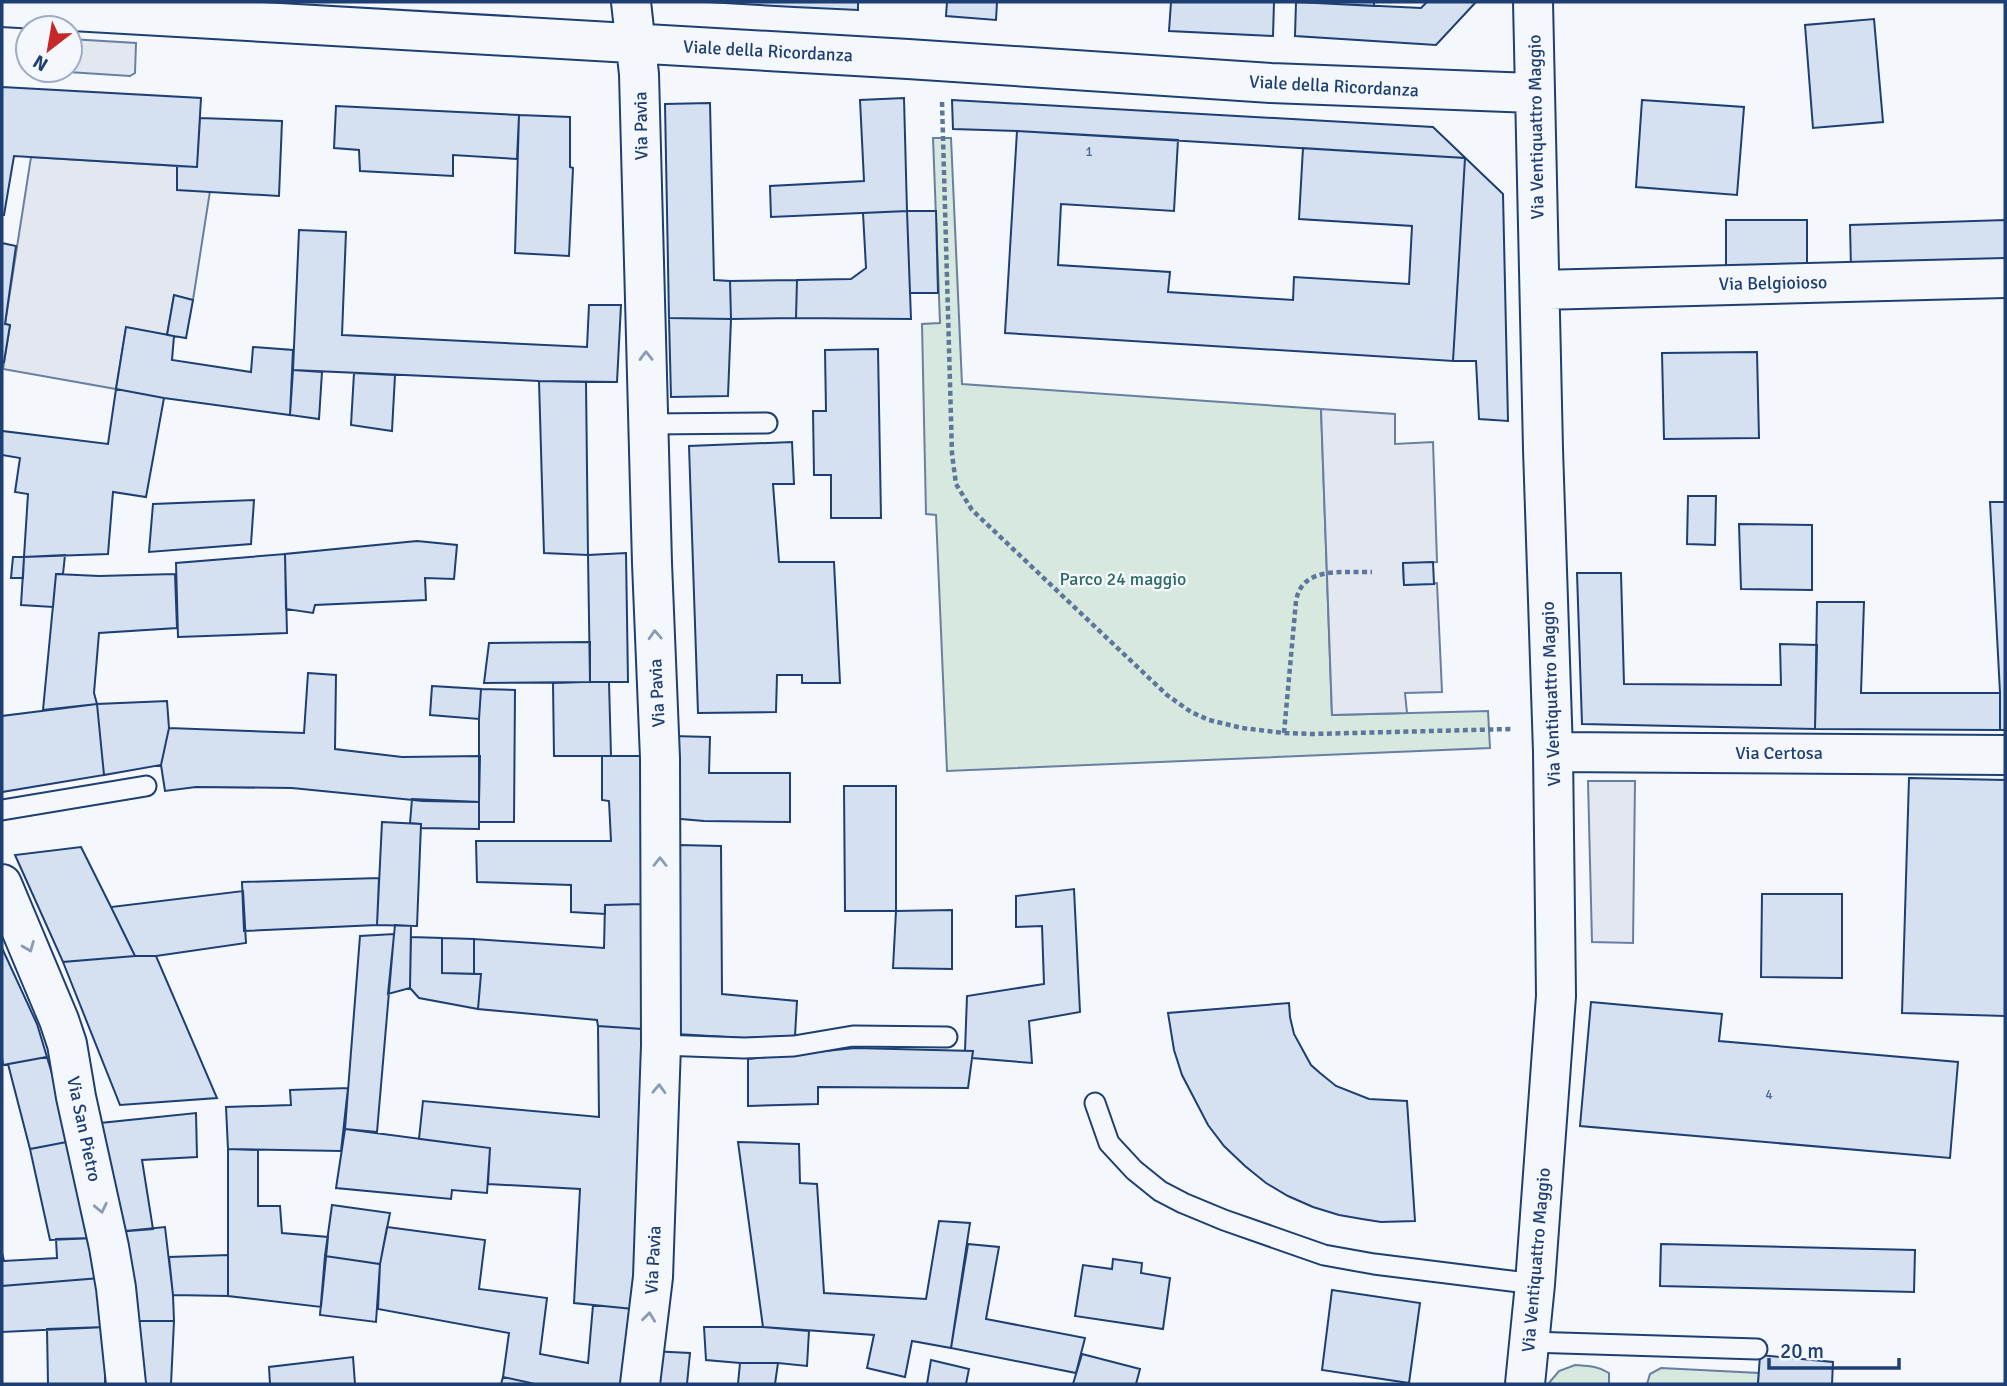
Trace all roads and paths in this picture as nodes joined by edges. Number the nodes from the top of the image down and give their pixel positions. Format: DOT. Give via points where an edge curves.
graph roads {
  1 [pos="631,2"];
  2 [pos="1533,2"];
  3 [pos="83,7"];
  4 [pos="2,8"];
  5 [pos="635,44"];
  6 [pos="1535,93"];
  7 [pos="942,94"];
  8 [pos="2005,278"];
  9 [pos="1540,290"];
  10 [pos="766,423"];
  11 [pos="648,424"];
  12 [pos="1372,572"];
  13 [pos="1512,729"];
  14 [pos="1284,733"];
  15 [pos="1553,752"];
  16 [pos="2005,755"];
  17 [pos="145,786"];
  18 [pos="2,810"];
  19 [pos="2,884"];
  20 [pos="947,1037"];
  21 [pos="661,1045"];
  22 [pos="1095,1103"];
  23 [pos="1535,1284"];
  24 [pos="1529,1342"];
  25 [pos="1757,1349"];
  26 [pos="126,1384"];
  27 [pos="640,1384"];
  28 [pos="1525,1384"];
  1 -- 5 [label="street, Via Pavia"];
  2 -- 6 [label="street, Via Ventiquattro Maggio"];
  3 -- 4 [label="street, Viale della Ricordanza"];
  3 -- 5 [label="street, Viale della Ricordanza"];
  5 -- 6 [label="street, Viale della Ricordanza" via="1271,83"];
  11 -- 5 [label="street, Via Pavia, one-way"];
  6 -- 9 [label="street, Via Ventiquattro Maggio"];
  7 -- 14 [label="path" via="956,484 972,510 993,531 1176,702 1209,720"];
  8 -- 9 [label="street, Via Belgioioso"];
  9 -- 15 [label="street, Via Ventiquattro Maggio"];
  10 -- 11 [label="lane"];
  21 -- 11 [label="street, Via Pavia, one-way" via="660,758"];
  12 -- 14 [label="path" via="1321,574 1300,587"];
  13 -- 14 [label="path"];
  15 -- 16 [label="street, Via Certosa"];
  15 -- 23 [label="street, Via Ventiquattro Maggio" via="1556,996"];
  17 -- 18 [label="lane"];
  19 -- 26 [label="street, Via San Pietro, one-way" via="67,1044 114,1275"];
  20 -- 21 [label="lane" via="853,1036 744,1048"];
  27 -- 21 [label="street, Via Pavia, one-way" via="653,1277"];
  22 -- 23 [label="lane" via="1109,1143 1134,1170 1160,1191 1224,1220 1324,1255"];
  23 -- 24 [label="street, Via Ventiquattro Maggio"];
  24 -- 25 [label="lane"];
  24 -- 28 [label="street, Via Ventiquattro Maggio"];
}
